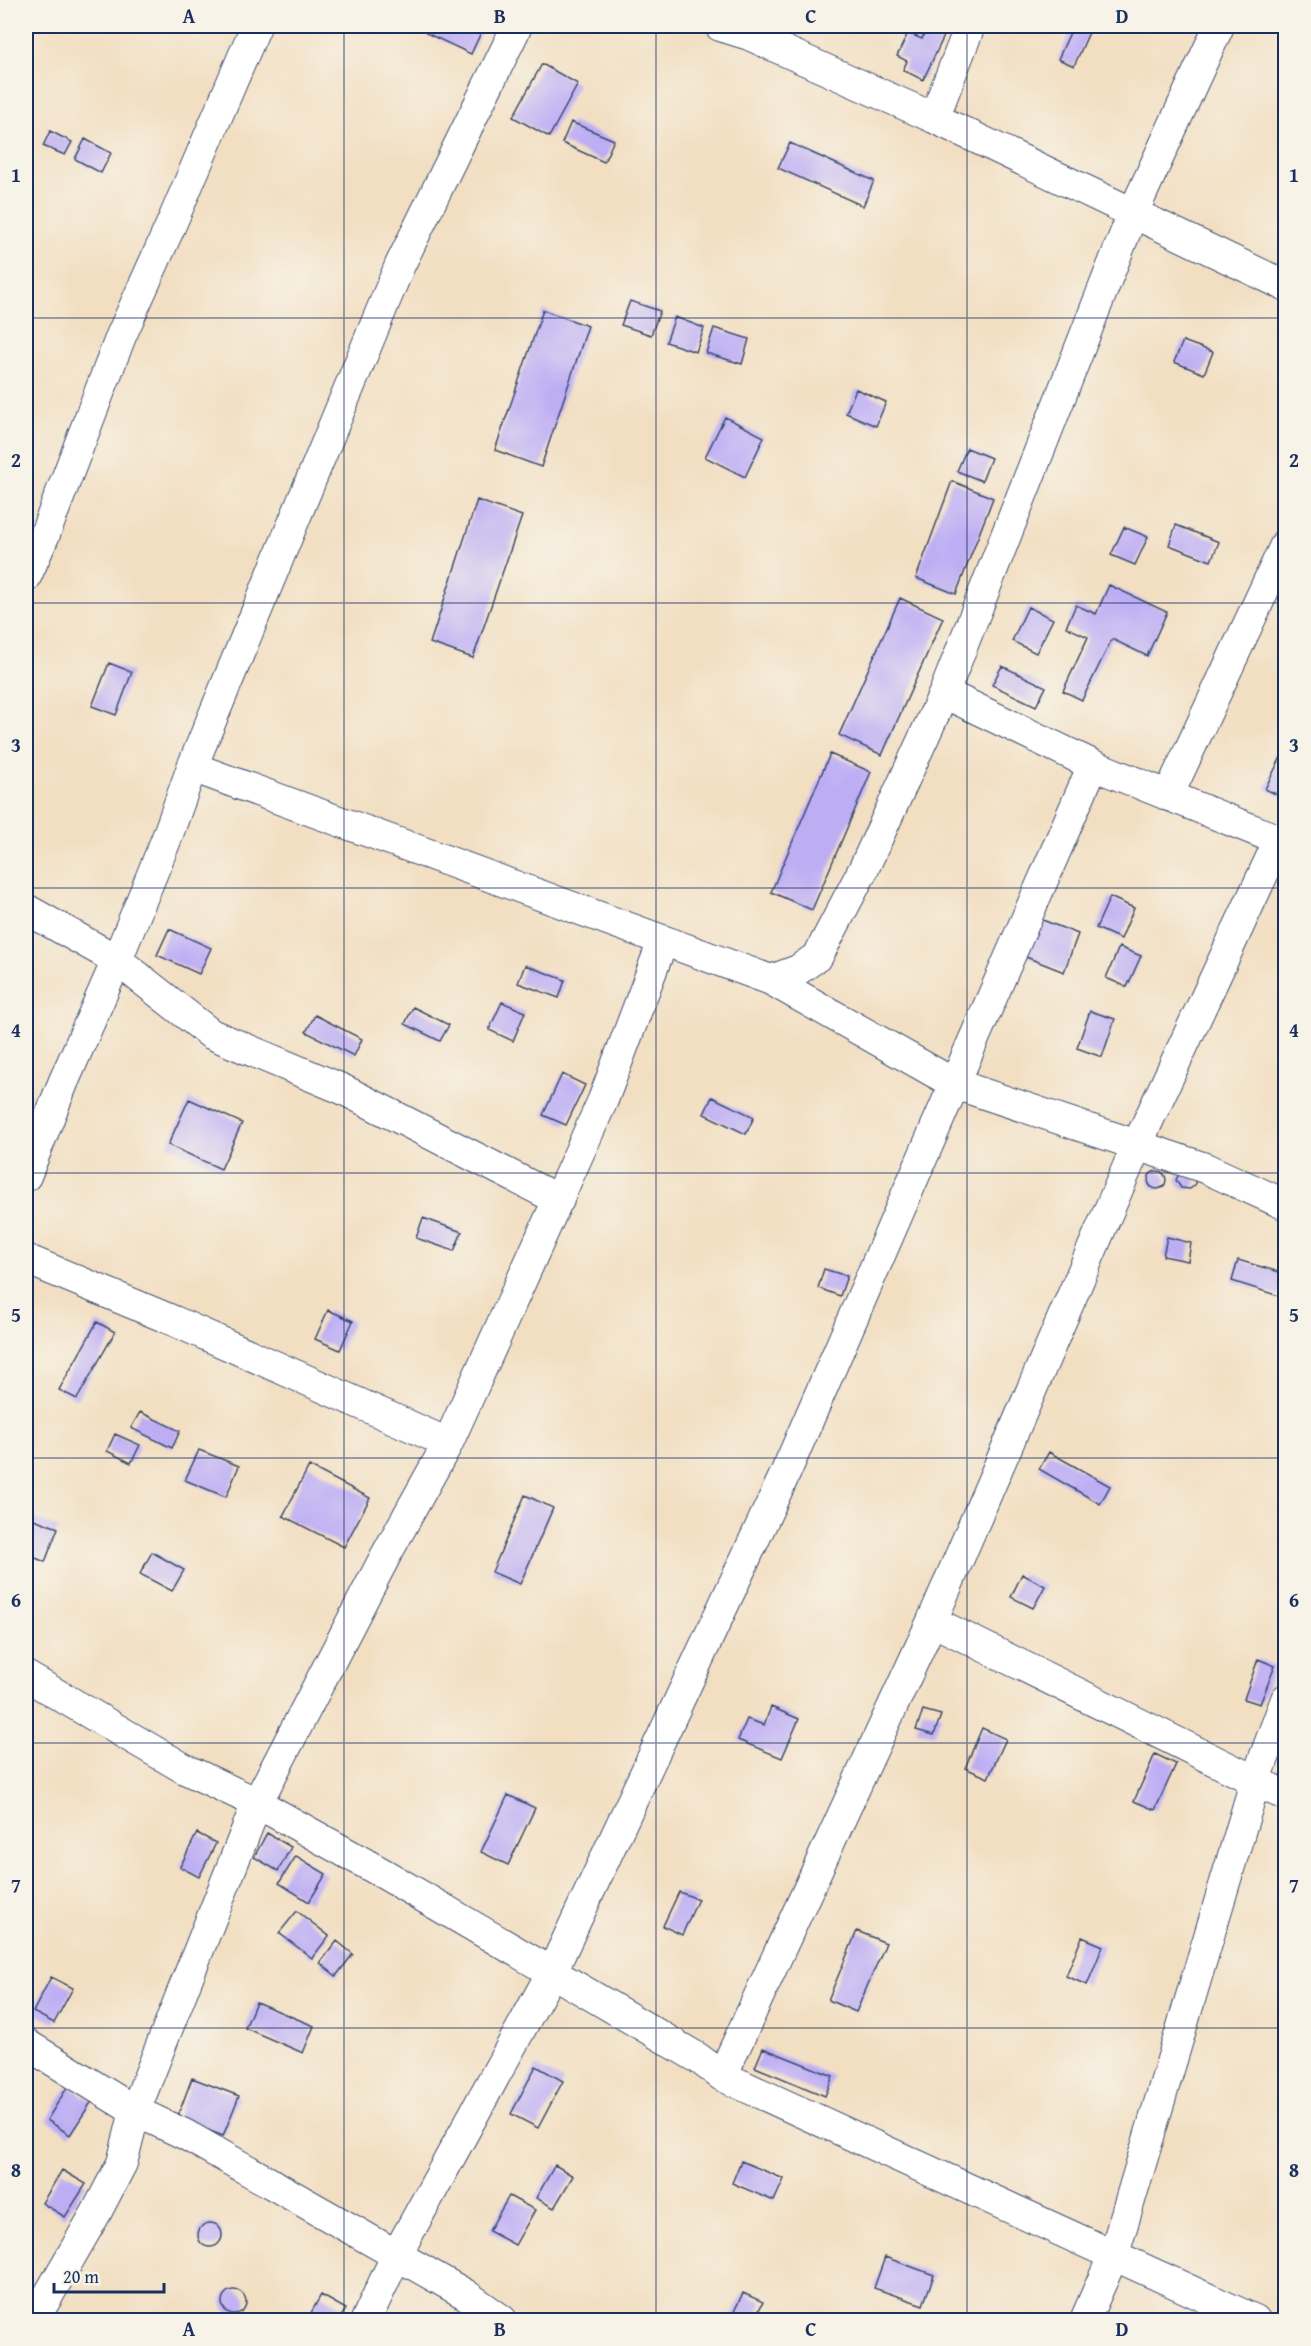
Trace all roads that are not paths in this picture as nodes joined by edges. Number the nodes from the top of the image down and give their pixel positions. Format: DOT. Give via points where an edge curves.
graph roads {
  1 [pos="256,26"];
  2 [pos="517,26"];
  3 [pos="720,26"];
  4 [pos="970,26"];
  5 [pos="1220,26"];
  6 [pos="751,30"];
  7 [pos="933,118"];
  8 [pos="1133,213"];
  9 [pos="1286,286"];
  10 [pos="1286,543"];
  11 [pos="26,577"];
  12 [pos="944,693"];
  13 [pos="1093,765"];
  14 [pos="192,767"];
  15 [pos="1168,796"];
  16 [pos="1282,842"];
  17 [pos="26,909"];
  18 [pos="663,941"];
  19 [pos="117,960"];
  20 [pos="771,980"];
  21 [pos="955,1084"];
  22 [pos="1137,1145"];
  23 [pos="26,1176"];
  24 [pos="559,1200"];
  25 [pos="1286,1204"];
  26 [pos="26,1259"];
  27 [pos="448,1443"];
  28 [pos="932,1621"];
  29 [pos="26,1676"];
  30 [pos="1286,1699"];
  31 [pos="1255,1782"];
  32 [pos="1286,1796"];
  33 [pos="257,1803"];
  34 [pos="552,1972"];
  35 [pos="26,2044"];
  36 [pos="722,2076"];
  37 [pos="135,2111"];
  38 [pos="1114,2254"];
  39 [pos="396,2256"];
  40 [pos="34,2320"];
  41 [pos="366,2320"];
  42 [pos="502,2320"];
  43 [pos="1085,2320"];
  44 [pos="1255,2320"];
  1 -- 11 [label="street" via="121,336"];
  2 -- 14 [label="street" via="400,265"];
  3 -- 6 [label="street"];
  4 -- 7 [label="street"];
  5 -- 8 [label="street"];
  6 -- 7 [label="street"];
  7 -- 8 [label="street"];
  8 -- 9 [label="street"];
  8 -- 12 [label="street"];
  10 -- 15 [label="street"];
  12 -- 13 [label="street"];
  12 -- 20 [label="street" via="864,868 818,956 798,970"];
  13 -- 15 [label="street"];
  13 -- 21 [label="street"];
  14 -- 18 [label="street"];
  14 -- 19 [label="street"];
  15 -- 16 [label="street"];
  16 -- 22 [label="street"];
  17 -- 19 [label="street"];
  18 -- 20 [label="street"];
  18 -- 24 [label="street" via="603,1100"];
  19 -- 23 [label="street"];
  19 -- 24 [label="street" via="211,1034 342,1089"];
  20 -- 21 [label="street"];
  21 -- 22 [label="street"];
  21 -- 34 [label="street" via="785,1474"];
  22 -- 25 [label="street" via="1205,1167"];
  22 -- 28 [label="street"];
  24 -- 27 [label="street"];
  26 -- 27 [label="street"];
  27 -- 33 [label="street"];
  28 -- 31 [label="street"];
  28 -- 36 [label="street"];
  29 -- 33 [label="street" via="185,1769"];
  30 -- 31 [label="street"];
  31 -- 32 [label="street"];
  31 -- 38 [label="street"];
  33 -- 34 [label="street"];
  33 -- 37 [label="street"];
  34 -- 36 [label="street"];
  34 -- 39 [label="street"];
  35 -- 37 [label="street"];
  36 -- 38 [label="street"];
  37 -- 39 [label="street" via="186,2134"];
  37 -- 40 [label="street" via="122,2163"];
  38 -- 43 [label="street"];
  38 -- 44 [label="street"];
  39 -- 41 [label="street"];
  39 -- 42 [label="street" via="465,2294"];
}
